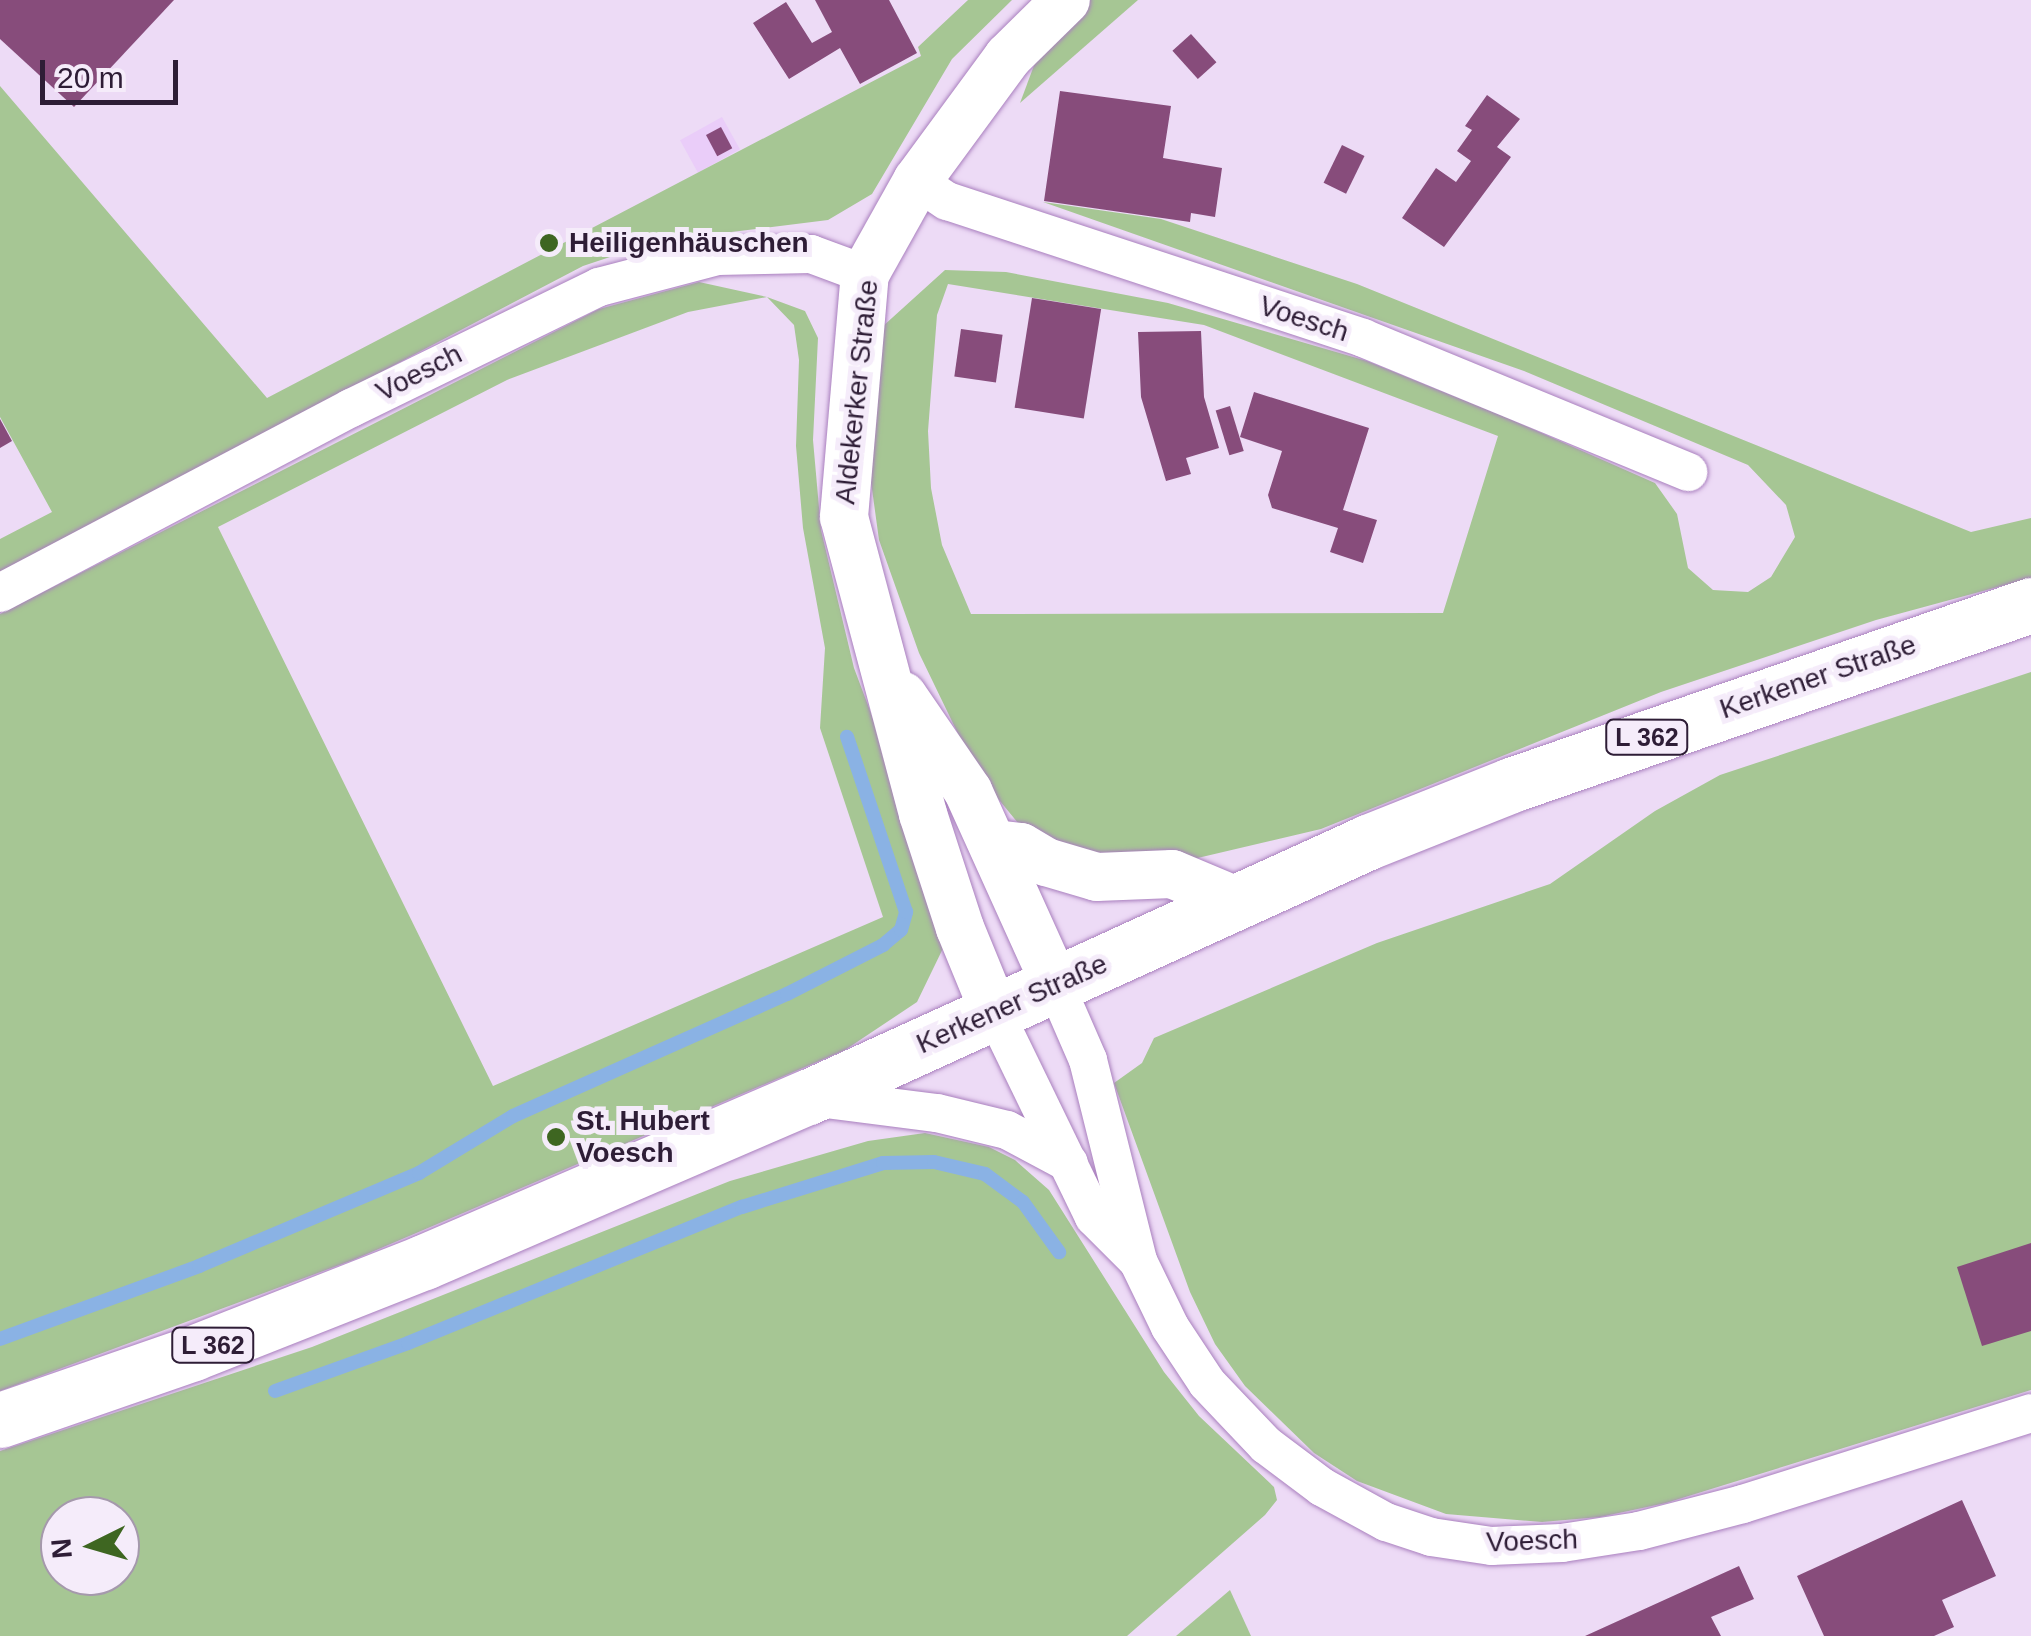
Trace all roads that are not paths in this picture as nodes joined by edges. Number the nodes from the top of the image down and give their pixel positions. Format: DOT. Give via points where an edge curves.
graph roads {
  1 [pos="1066,0"];
  2 [pos="917,181"];
  3 [pos="866,274"];
  4 [pos="1688,472"];
  5 [pos="0,593"];
  6 [pos="2031,605"];
  7 [pos="883,666"];
  8 [pos="995,844"];
  9 [pos="1239,902"];
  10 [pos="1055,984"];
  11 [pos="994,1011"];
  12 [pos="808,1096"];
  13 [pos="1069,1163"];
  14 [pos="1138,1261"];
  15 [pos="2031,1413"];
  16 [pos="0,1420"];
  1 -- 2 [label="street, Aldekerker Straße" via="1008,57"];
  2 -- 3 [label="street, Aldekerker Straße"];
  2 -- 4 [label="street, Voesch" via="947,201 1363,338"];
  3 -- 5 [label="street, Voesch" via="810,254 716,256 599,287 350,408"];
  3 -- 7 [label="street, Aldekerker Straße" via="844,516"];
  6 -- 9 [label="main road, Kerkener Straße / L 362" via="1511,785"];
  7 -- 8 [label="street" via="968,791"];
  7 -- 11 [label="street, Aldekerker Straße" via="960,928"];
  8 -- 9 [label="street" via="1021,847 1097,877 1172,874"];
  8 -- 10 [label="street"];
  9 -- 10 [label="main road, Kerkener Straße / L 362"];
  10 -- 11 [label="main road, Kerkener Straße / L 362"];
  10 -- 14 [label="street, Voesch" via="1088,1060"];
  11 -- 12 [label="main road, Kerkener Straße / L 362"];
  11 -- 13 [label="street, Voesch"];
  12 -- 13 [label="street" via="1008,1130"];
  12 -- 16 [label="main road, Kerkener Straße / L 362" via="424,1262"];
  13 -- 14 [label="street, Voesch" via="1094,1217"];
  14 -- 15 [label="street, Voesch" via="1207,1383 1266,1445 1322,1487 1386,1522 1431,1537 1491,1546 1639,1531"];
}
